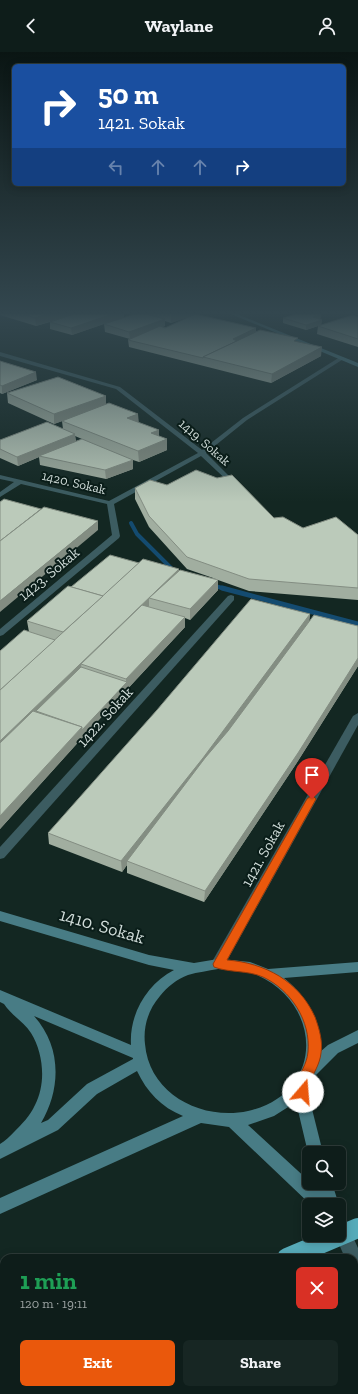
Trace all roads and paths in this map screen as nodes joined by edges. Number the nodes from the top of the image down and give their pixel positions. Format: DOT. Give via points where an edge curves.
graph roads {
  1 [pos="79,377"];
  2 [pos="312,377"];
  3 [pos="202,452"];
  4 [pos="0,477"];
  5 [pos="19,482"];
  6 [pos="240,489"];
  7 [pos="0,495"];
  8 [pos="110,503"];
  9 [pos="116,536"];
  10 [pos="231,598"];
  11 [pos="0,633"];
  12 [pos="358,716"];
  13 [pos="0,856"];
  14 [pos="0,916"];
  15 [pos="218,964"];
  16 [pos="358,967"];
  17 [pos="194,968"];
  18 [pos="268,974"];
  19 [pos="5,999"];
  20 [pos="358,1036"];
  21 [pos="139,1058"];
  22 [pos="305,1080"];
  23 [pos="199,1116"];
  24 [pos="232,1120"];
  25 [pos="313,1146"];
  26 [pos="4,1150"];
  27 [pos="316,1198"];
  28 [pos="0,1206"];
  29 [pos="358,1228"];
  30 [pos="346,1241"];
  31 [pos="296,1254"];
  32 [pos="352,1254"];
  1 -- 3 [label="street, 1419. Sokak" via="118,388"];
  2 -- 3 [label="street" via="245,419"];
  3 -- 6 [label="street, 1419. Sokak"];
  3 -- 8 [label="street"];
  4 -- 5 [label="street, 1420. Sokak"];
  5 -- 7 [label="street"];
  5 -- 8 [label="street, 1420. Sokak"];
  8 -- 9 [label="street, 1420. Sokak"];
  9 -- 11 [label="street, 1423. Sokak"];
  10 -- 13 [label="street, 1422. Sokak"];
  12 -- 15 [label="street, 1421. Sokak"];
  14 -- 17 [label="street, 1410. Sokak" via="149,960"];
  15 -- 17 [label="street"];
  15 -- 18 [label="street" via="244,966"];
  16 -- 18 [label="street"];
  17 -- 21 [label="street" via="173,977 155,991 142,1010 136,1032"];
  18 -- 22 [label="street" via="288,988 304,1007 313,1029 315,1053"];
  19 -- 21 [label="street"];
  19 -- 26 [label="street" via="35,1028 43,1042 49,1063 49,1087 35,1120"];
  20 -- 22 [label="street" via="333,1048"];
  21 -- 23 [label="street" via="149,1080 170,1102"];
  21 -- 26 [label="street" via="92,1089 53,1125"];
  22 -- 24 [label="street" via="290,1099 264,1114"];
  22 -- 25 [label="street" via="303,1101"];
  23 -- 24 [label="street"];
  23 -- 28 [label="street"];
  24 -- 27 [label="street"];
  29 -- 31 [label="highway, bridge"];
  30 -- 32 [label="street"];
}
